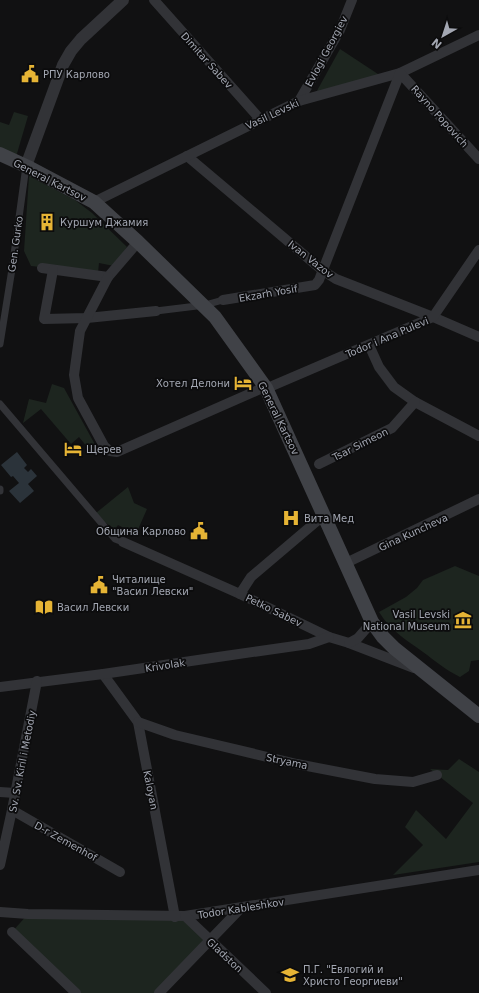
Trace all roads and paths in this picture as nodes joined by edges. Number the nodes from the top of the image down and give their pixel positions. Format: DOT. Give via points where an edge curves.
graph roads {
  1 [pos="123,0"];
  2 [pos="154,0"];
  3 [pos="352,0"];
  4 [pos="479,35"];
  5 [pos="400,73"];
  6 [pos="299,101"];
  7 [pos="260,119"];
  8 [pos="0,154"];
  9 [pos="187,156"];
  10 [pos="479,159"];
  11 [pos="26,166"];
  12 [pos="94,202"];
  13 [pos="138,242"];
  14 [pos="479,250"];
  15 [pos="322,270"];
  16 [pos="108,276"];
  17 [pos="223,300"];
  18 [pos="205,305"];
  19 [pos="156,312"];
  20 [pos="433,317"];
  21 [pos="87,318"];
  22 [pos="479,337"];
  23 [pos="0,344"];
  24 [pos="369,345"];
  25 [pos="266,388"];
  26 [pos="415,402"];
  27 [pos="0,404"];
  28 [pos="479,436"];
  29 [pos="320,464"];
  30 [pos="304,471"];
  31 [pos="479,499"];
  32 [pos="324,517"];
  33 [pos="123,542"];
  34 [pos="346,563"];
  35 [pos="240,594"];
  36 [pos="372,622"];
  37 [pos="329,637"];
  38 [pos="349,643"];
  39 [pos="427,673"];
  40 [pos="103,674"];
  41 [pos="37,681"];
  42 [pos="0,686"];
  43 [pos="479,716"];
  44 [pos="138,722"];
  45 [pos="437,774"];
  46 [pos="0,792"];
  47 [pos="15,793"];
  48 [pos="12,810"];
  49 [pos="0,865"];
  50 [pos="479,870"];
  51 [pos="120,872"];
  52 [pos="240,908"];
  53 [pos="0,912"];
  54 [pos="180,916"];
  55 [pos="12,932"];
  56 [pos="210,940"];
  57 [pos="76,993"];
  58 [pos="159,993"];
  59 [pos="266,993"];
  1 -- 11 [label="street" via="71,51"];
  2 -- 7 [label="street, Dimitar Sabev"];
  3 -- 6 [label="street, Evlogi Georgiev" via="338,34"];
  4 -- 5 [label="street, Vasil Levski"];
  5 -- 6 [label="street, Vasil Levski"];
  5 -- 10 [label="street, Rayno Popovich"];
  5 -- 15 [label="street, Ekzarh Yosif"];
  6 -- 7 [label="street, Vasil Levski"];
  7 -- 9 [label="street, Vasil Levski"];
  8 -- 11 [label="main road, General Kartsov"];
  9 -- 12 [label="street, Vasil Levski"];
  9 -- 15 [label="street, Ivan Vazov"];
  11 -- 12 [label="main road, General Kartsov"];
  11 -- 23 [label="street, Gen. Gurko"];
  12 -- 13 [label="main road, General Kartsov"];
  13 -- 16 [label="street"];
  13 -- 18 [label="main road, General Kartsov"];
  14 -- 20 [label="street, Todor i Ana Pulevi"];
  15 -- 17 [label="street, Ekzarh Yosif" via="315,285"];
  15 -- 20 [label="street, Ivan Vazov" via="336,279"];
  16 -- 21 [label="street"];
  16 -- 21 [label="street, Ekzarh Yosif" via="47,269 44,319"];
  17 -- 18 [label="street, Ekzarh Yosif"];
  18 -- 19 [label="street, Ekzarh Yosif"];
  18 -- 25 [label="main road, General Kartsov" via="229,334"];
  19 -- 21 [label="street, Ekzarh Yosif"];
  20 -- 22 [label="street, Ivan Vazov"];
  20 -- 24 [label="street, Todor i Ana Pulevi"];
  21 -- 25 [label="street, Todor i Ana Pulevi" via="80,331 74,375 78,398 104,446 110,451 117,452"];
  24 -- 25 [label="street, Todor i Ana Pulevi"];
  24 -- 26 [label="street" via="379,367 394,387"];
  25 -- 30 [label="main road, General Kartsov"];
  26 -- 28 [label="street"];
  26 -- 29 [label="street, Tsar Simeon" via="392,428"];
  27 -- 33 [label="street" via="115,539"];
  29 -- 30 [label="street"];
  30 -- 32 [label="main road, General Kartsov"];
  31 -- 34 [label="street, Gina Kuncheva"];
  32 -- 34 [label="main road, General Kartsov"];
  32 -- 35 [label="street" via="251,577"];
  33 -- 35 [label="street, Petko Sabev"];
  34 -- 36 [label="main road, General Kartsov"];
  35 -- 37 [label="street, Petko Sabev"];
  36 -- 38 [label="street" via="358,638"];
  36 -- 39 [label="main road, General Kartsov" via="394,648"];
  37 -- 38 [label="street, Petko Sabev"];
  37 -- 40 [label="street, Krivolak" via="309,644"];
  38 -- 39 [label="street, Petko Sabev"];
  39 -- 43 [label="main road, General Kartsov"];
  40 -- 41 [label="street, Krivolak"];
  40 -- 44 [label="street, Kaloyan"];
  41 -- 42 [label="street, Krivolak"];
  41 -- 47 [label="street, Sv. Sv. Kiril i Metodiy"];
  44 -- 45 [label="street, Stryama" via="175,735 297,764 375,778 413,782"];
  44 -- 54 [label="street, Kaloyan"];
  46 -- 47 [label="street"];
  47 -- 48 [label="street, Sv. Sv. Kiril i Metodiy"];
  48 -- 49 [label="street, Sv. Sv. Kiril i Metodiy"];
  48 -- 51 [label="street, D-r Zemenhof"];
  50 -- 52 [label="street, Todor Kableshkov"];
  52 -- 54 [label="street, Todor Kableshkov"];
  52 -- 56 [label="street"];
  53 -- 54 [label="street, Todor Kableshkov"];
  54 -- 56 [label="street, Gladston"];
  55 -- 57 [label="street"];
  56 -- 58 [label="street"];
  56 -- 59 [label="street, Gladston"];
}
